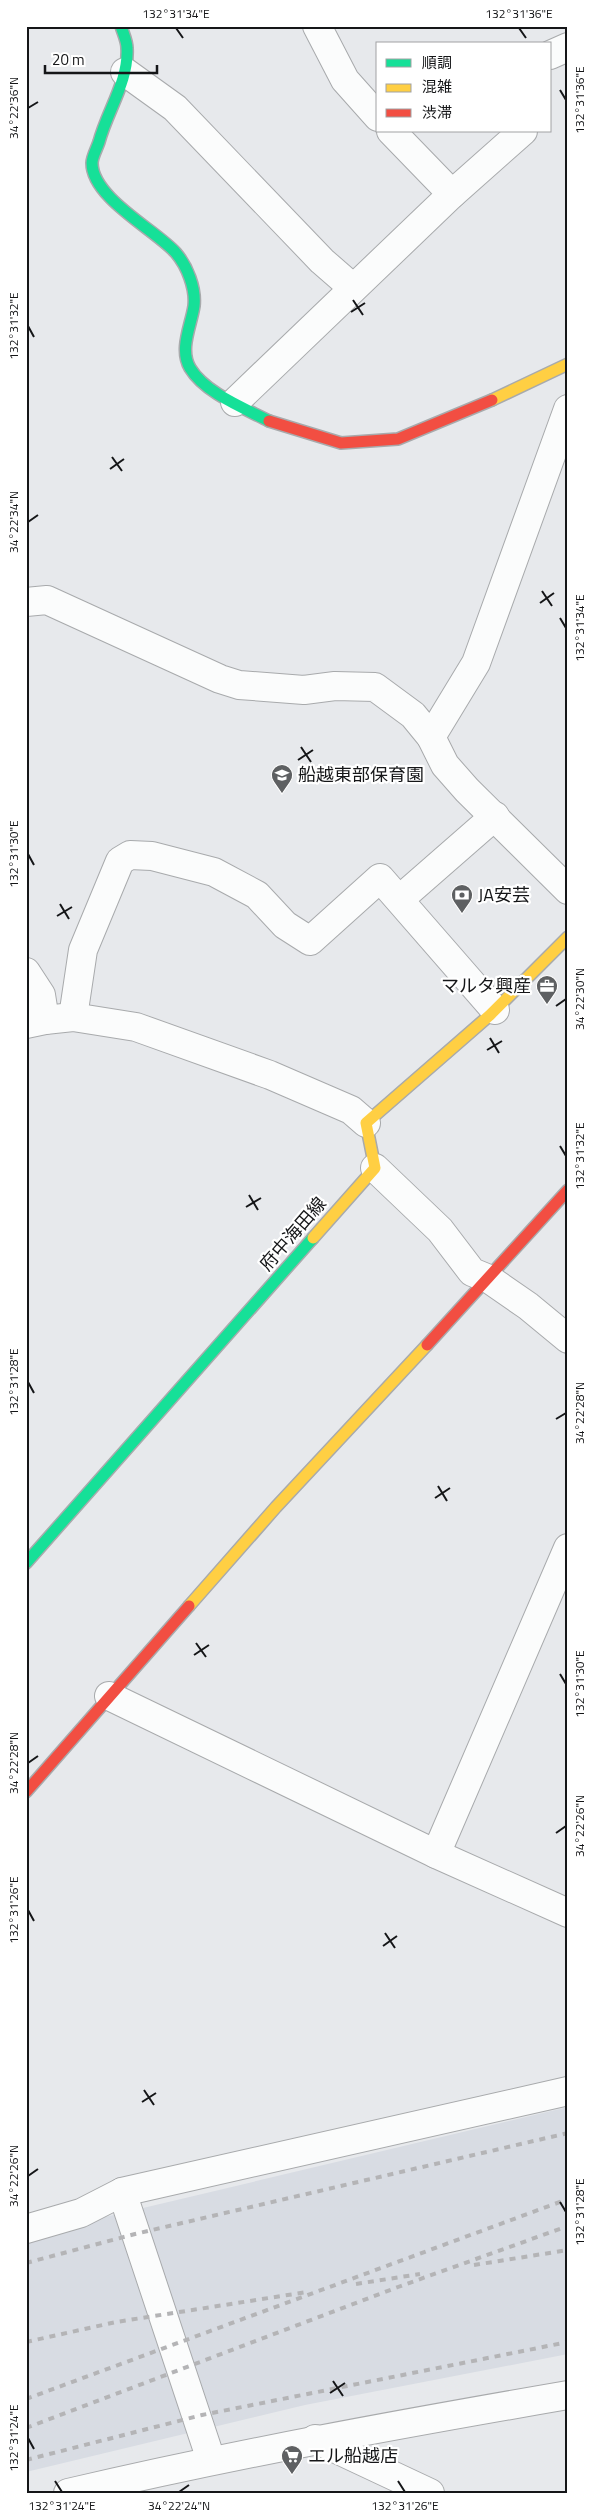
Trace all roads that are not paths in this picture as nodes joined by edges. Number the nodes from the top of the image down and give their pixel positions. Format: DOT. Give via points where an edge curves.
graph roads {
  1 [pos="121,26"];
  2 [pos="317,26"];
  3 [pos="568,47"];
  4 [pos="552,54"];
  5 [pos="125,72"];
  6 [pos="376,115"];
  7 [pos="392,132"];
  8 [pos="522,132"];
  9 [pos="452,194"];
  10 [pos="353,288"];
  11 [pos="568,364"];
  12 [pos="235,402"];
  13 [pos="568,409"];
  14 [pos="26,602"];
  15 [pos="431,737"];
  16 [pos="495,816"];
  17 [pos="568,890"];
  18 [pos="400,899"];
  19 [pos="568,937"];
  20 [pos="26,972"];
  21 [pos="495,1010"];
  22 [pos="73,1017"];
  23 [pos="36,1022"];
  24 [pos="366,1123"];
  25 [pos="375,1168"];
  26 [pos="568,1190"];
  27 [pos="489,1279"];
  28 [pos="568,1339"];
  29 [pos="568,1548"];
  30 [pos="26,1563"];
  31 [pos="110,1696"];
  32 [pos="26,1792"];
  33 [pos="436,1854"];
  34 [pos="568,1913"];
  35 [pos="568,2092"];
  36 [pos="122,2192"];
  37 [pos="26,2229"];
  38 [pos="568,2394"];
  39 [pos="315,2439"];
  40 [pos="211,2460"];
  41 [pos="68,2493"];
  42 [pos="430,2493"];
  1 -- 5 [label="street" via="127,47"];
  2 -- 6 [label="street" via="345,80"];
  3 -- 4 [label="street"];
  5 -- 10 [label="street" via="175,108 322,261"];
  5 -- 12 [label="street" via="92,164 107,193 129,216 176,253 191,279 194,304 185,344 190,368 213,391"];
  7 -- 9 [label="street"];
  8 -- 9 [label="street"];
  9 -- 10 [label="street"];
  10 -- 12 [label="street"];
  11 -- 12 [label="street" via="398,439 341,443 275,424"];
  13 -- 15 [label="street" via="476,663"];
  14 -- 15 [label="street" via="47,600 239,685 304,690 336,686 376,687 413,714"];
  15 -- 16 [label="street" via="445,764 466,790"];
  16 -- 17 [label="street"];
  16 -- 18 [label="street"];
  18 -- 21 [label="street"];
  18 -- 22 [label="street" via="380,878 310,941 286,925 257,895 214,872 152,856 130,855 120,862 83,950"];
  19 -- 21 [label="street"];
  20 -- 23 [label="street" via="41,995"];
  21 -- 24 [label="street"];
  22 -- 23 [label="street"];
  22 -- 24 [label="street" via="136,1027 270,1075 351,1110"];
  24 -- 25 [label="street"];
  25 -- 27 [label="street" via="440,1230 472,1272"];
  25 -- 30 [label="street, 府中海田線"];
  26 -- 27 [label="street"];
  27 -- 28 [label="street"];
  27 -- 31 [label="street" via="276,1506"];
  29 -- 33 [label="street"];
  31 -- 32 [label="street"];
  31 -- 33 [label="street"];
  33 -- 34 [label="street"];
  35 -- 36 [label="street"];
  36 -- 37 [label="street" via="81,2214"];
  36 -- 40 [label="street"];
  38 -- 39 [label="street"];
  39 -- 40 [label="street"];
  39 -- 42 [label="street"];
  40 -- 41 [label="street"];
}
